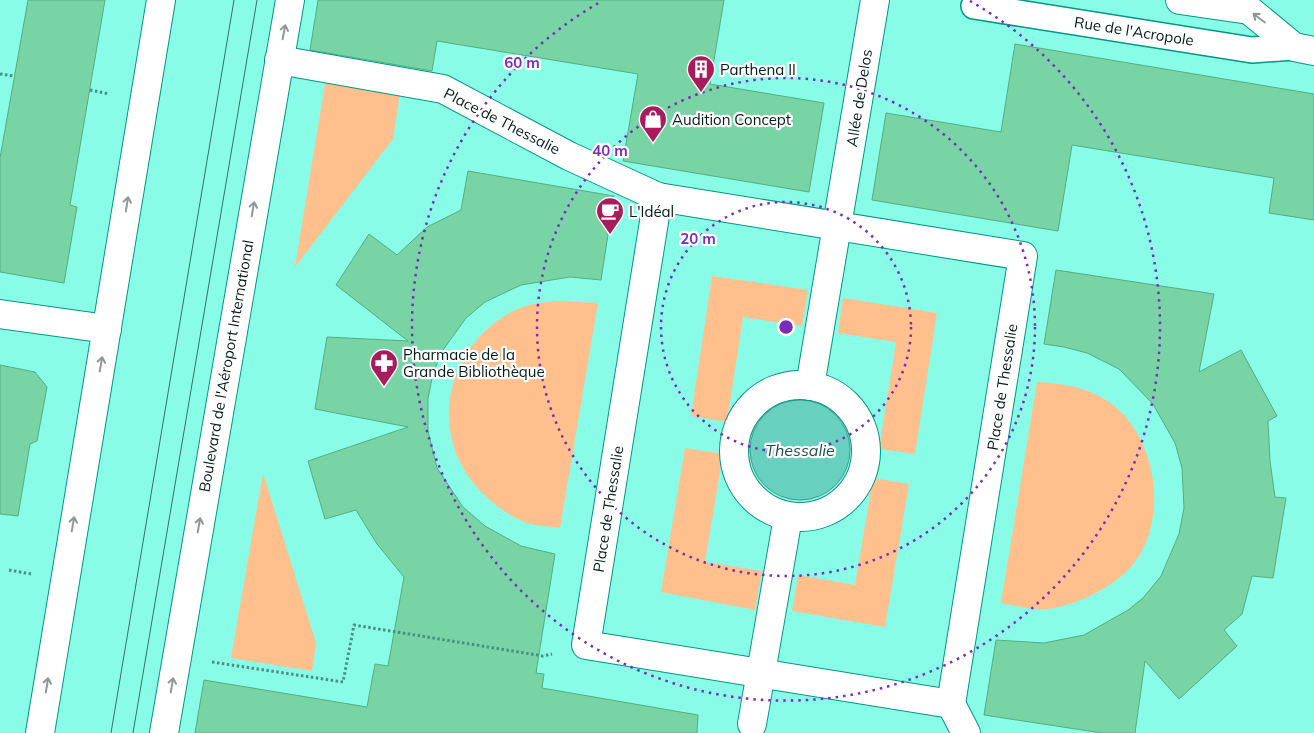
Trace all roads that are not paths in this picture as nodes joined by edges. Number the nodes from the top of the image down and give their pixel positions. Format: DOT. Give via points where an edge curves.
graph roads {
  1 [pos="160,0"];
  2 [pos="290,0"];
  3 [pos="875,0"];
  4 [pos="1180,0"];
  5 [pos="974,6"];
  6 [pos="1304,49"];
  7 [pos="279,60"];
  8 [pos="658,197"];
  9 [pos="838,226"];
  10 [pos="0,314"];
  11 [pos="107,329"];
  12 [pos="810,386"];
  13 [pos="788,517"];
  14 [pos="762,673"];
  15 [pos="951,704"];
  16 [pos="752,724"];
  17 [pos="40,733"];
  18 [pos="164,733"];
  19 [pos="966,733"];
  11 -- 1 [label="street, one-way"];
  7 -- 2 [label="street, Boulevard de l'Aéroport International, one-way"];
  3 -- 9 [label="street, Allée de Delos"];
  6 -- 4 [label="street, Rue de l'Acropole, one-way" via="1249,10"];
  5 -- 6 [label="lane, Rue de l'Acropole" via="1252,50"];
  7 -- 8 [label="street, Place de Thessalie" via="443,89 569,156"];
  18 -- 7 [label="street, Boulevard de l'Aéroport International, one-way"];
  8 -- 9 [label="street, Place de Thessalie"];
  8 -- 14 [label="street, Place de Thessalie" via="586,645"];
  9 -- 12 [label="street"];
  9 -- 15 [label="street, Place de Thessalie" via="1023,256"];
  10 -- 11 [label="street"];
  17 -- 11 [label="street, one-way"];
  12 -- 13 [label="street" via="776,390 757,401 742,419 736,441 735,463 750,494 767,508"];
  12 -- 13 [label="street" via="833,394 855,415 866,444 864,468 854,490 836,507 813,516"];
  13 -- 14 [label="street"];
  14 -- 15 [label="street"];
  14 -- 16 [label="street"];
  15 -- 19 [label="street"];
}
